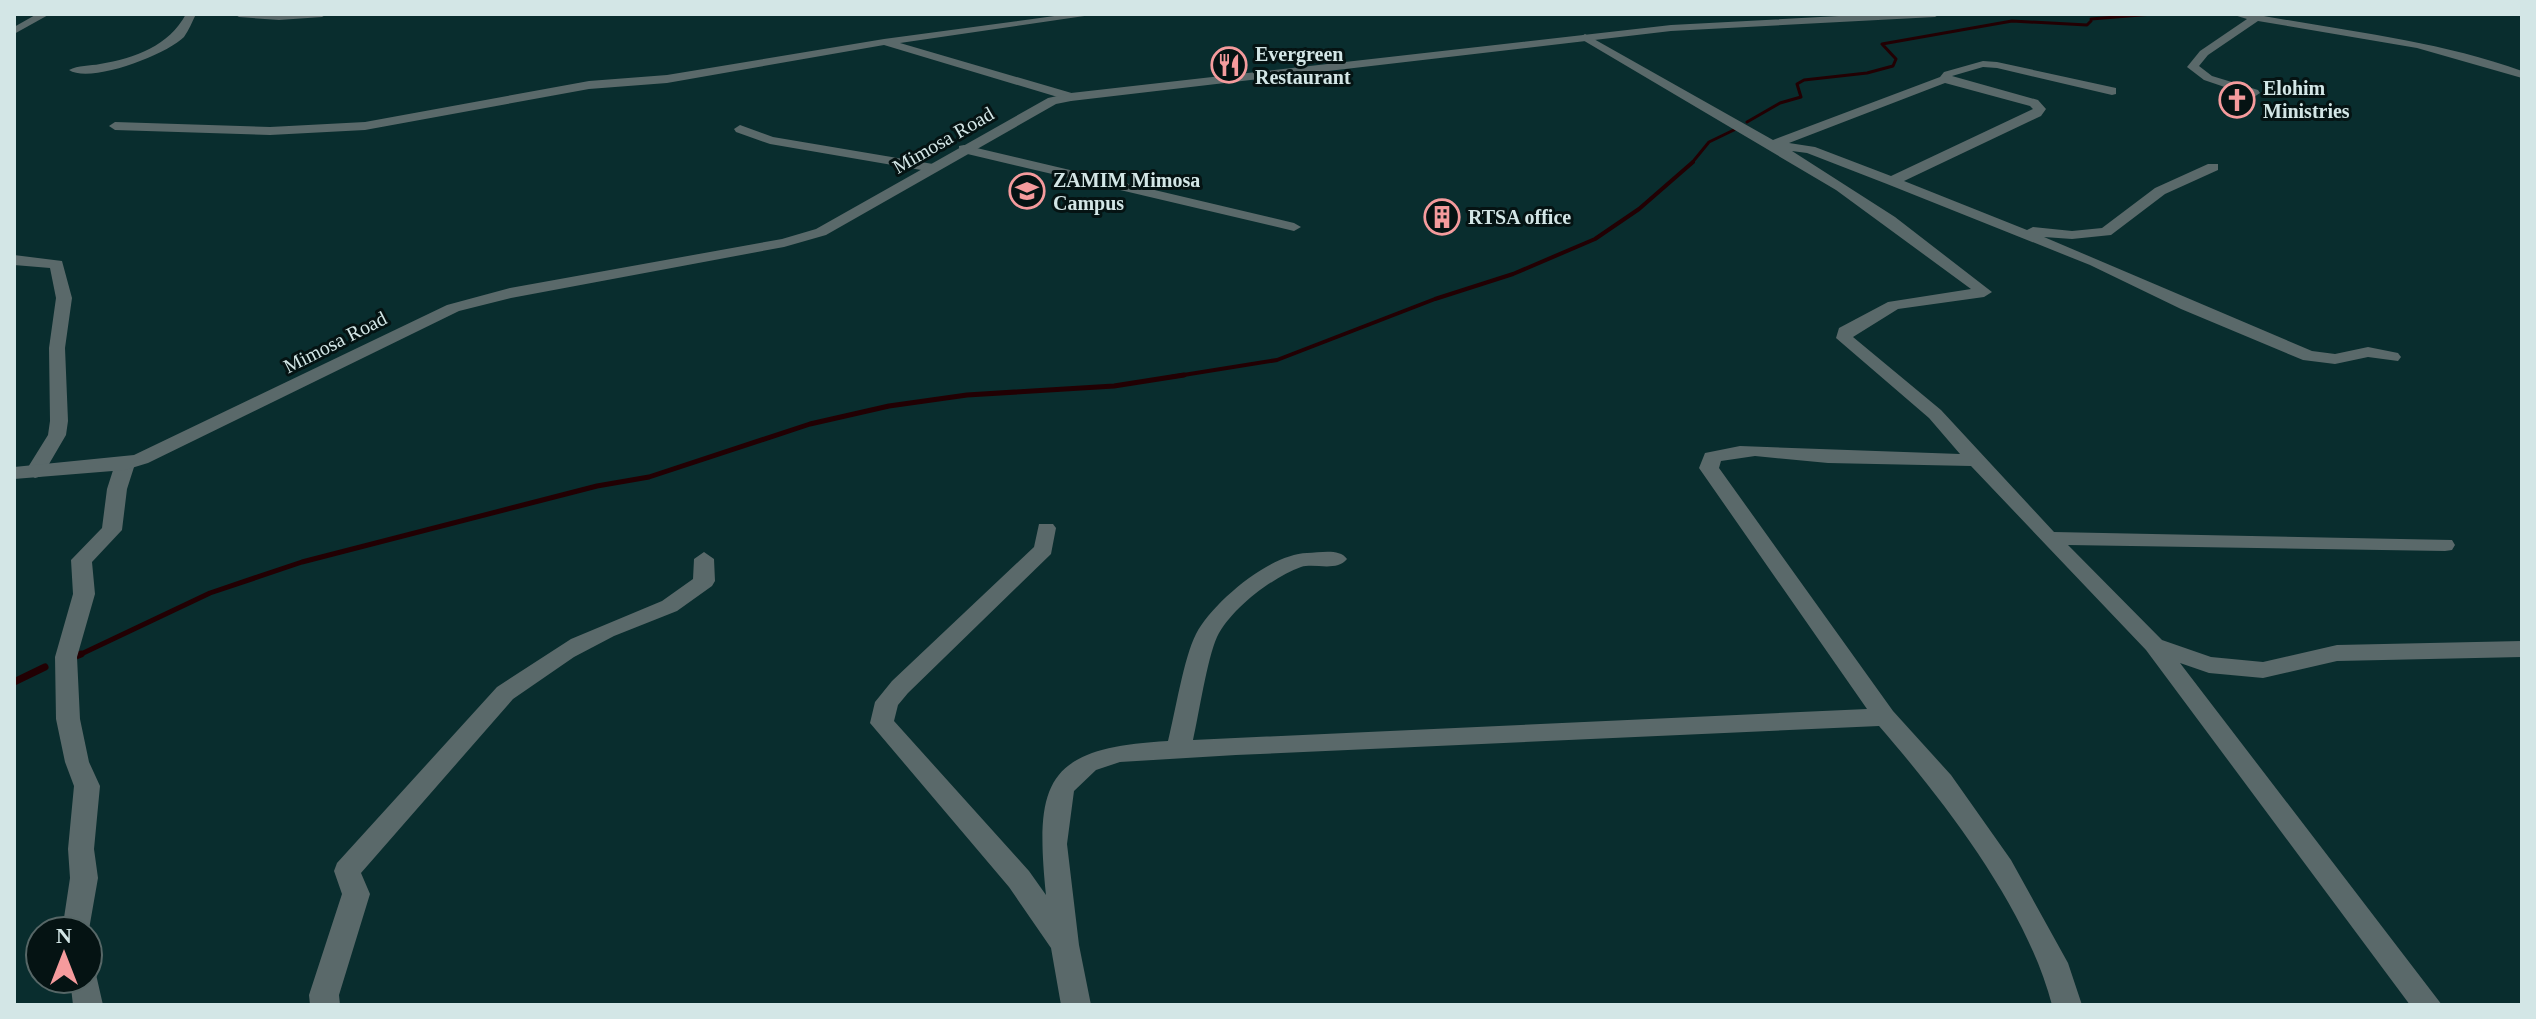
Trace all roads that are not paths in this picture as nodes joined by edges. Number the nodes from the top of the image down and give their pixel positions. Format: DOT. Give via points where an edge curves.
graph roads {
  1 [pos="45,14"];
  2 [pos="191,14"];
  3 [pos="239,14"];
  4 [pos="322,14"];
  5 [pos="1093,14"];
  6 [pos="1935,14"];
  7 [pos="2236,14"];
  8 [pos="2256,18"];
  9 [pos="14,31"];
  10 [pos="1585,37"];
  11 [pos="884,42"];
  12 [pos="75,70"];
  13 [pos="2522,75"];
  14 [pos="1944,79"];
  15 [pos="2112,91"];
  16 [pos="2254,93"];
  17 [pos="1071,97"];
  18 [pos="115,126"];
  19 [pos="740,129"];
  20 [pos="1774,145"];
  21 [pos="964,149"];
  22 [pos="2213,167"];
  23 [pos="933,168"];
  24 [pos="1892,181"];
  25 [pos="1294,227"];
  26 [pos="2002,227"];
  27 [pos="14,260"];
  28 [pos="2392,357"];
  29 [pos="1976,460"];
  30 [pos="125,464"];
  31 [pos="35,472"];
  32 [pos="14,473"];
  33 [pos="1046,528"];
  34 [pos="2049,538"];
  35 [pos="2445,545"];
  36 [pos="704,559"];
  37 [pos="1337,559"];
  38 [pos="2154,645"];
  39 [pos="2522,649"];
  40 [pos="1885,717"];
  41 [pos="1178,749"];
  42 [pos="78,915"];
  43 [pos="1065,945"];
  44 [pos="325,1005"];
  45 [pos="1076,1005"];
  46 [pos="2067,1005"];
  47 [pos="2427,1005"];
  1 -- 9 [label="street"];
  2 -- 12 [label="street" via="182,32 165,44 114,66"];
  3 -- 4 [label="street"];
  5 -- 11 [label="street"];
  6 -- 10 [label="street, Mimosa Road" via="1702,25"];
  7 -- 8 [label="street"];
  8 -- 13 [label="street" via="2447,51"];
  8 -- 16 [label="street" via="2208,50 2193,67 2208,78"];
  10 -- 17 [label="street, Mimosa Road"];
  10 -- 20 [label="street"];
  11 -- 17 [label="street"];
  11 -- 18 [label="street" via="667,79 589,85 365,126 270,131"];
  14 -- 15 [label="street" via="1983,64"];
  14 -- 20 [label="street"];
  14 -- 24 [label="street" via="2040,109"];
  17 -- 21 [label="street, Mimosa Road" via="1052,101"];
  19 -- 23 [label="street" via="770,140"];
  20 -- 24 [label="street" via="1810,150"];
  20 -- 29 [label="street" via="1984,292 1894,305 1855,325 1844,338 1935,414"];
  21 -- 23 [label="street, Mimosa Road"];
  21 -- 25 [label="street"];
  22 -- 26 [label="street" via="2160,191 2106,232 2072,235"];
  23 -- 30 [label="street, Mimosa Road" via="821,232 784,243 453,308 171,447"];
  24 -- 26 [label="street"];
  26 -- 28 [label="street" via="2309,356 2335,359 2368,352"];
  27 -- 31 [label="street" via="57,264 64,298 57,348 57,435"];
  29 -- 34 [label="street"];
  29 -- 40 [label="street" via="1758,450 1712,457 1709,468"];
  30 -- 31 [label="street, Mimosa Road"];
  30 -- 42 [label="street" via="112,530 81,560 84,594 66,657 68,719 87,786"];
  31 -- 32 [label="street, Mimosa Road"];
  33 -- 43 [label="street" via="1044,549 900,687 887,702 882,723 1019,879"];
  34 -- 35 [label="street"];
  34 -- 38 [label="street"];
  36 -- 44 [label="street" via="704,581 688,598 593,638 505,693 347,871 356,894"];
  37 -- 41 [label="street" via="1299,560 1233,602 1206,636"];
  38 -- 39 [label="street" via="2209,665 2263,670 2337,653"];
  38 -- 47 [label="street"];
  40 -- 41 [label="street"];
  40 -- 46 [label="street" via="1942,782 2001,868 2058,972"];
  41 -- 43 [label="street" via="1120,753 1087,763 1062,789 1054,844"];
  43 -- 45 [label="street"];
}
